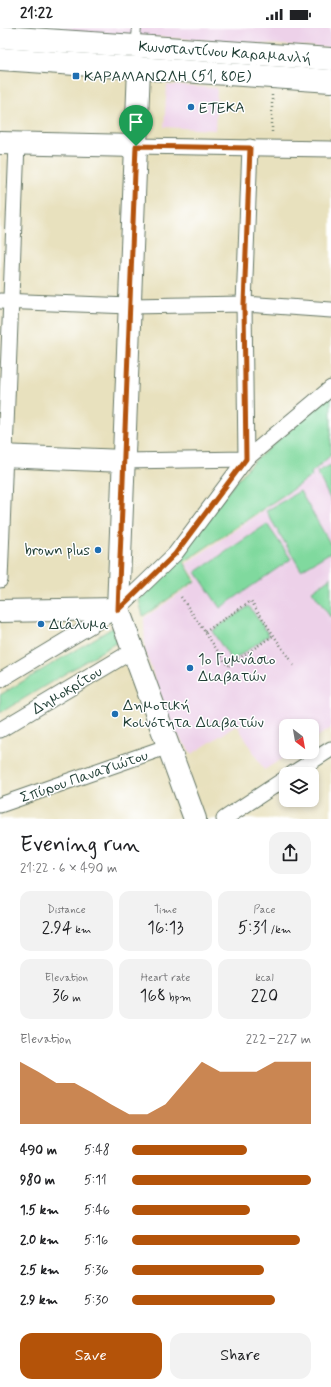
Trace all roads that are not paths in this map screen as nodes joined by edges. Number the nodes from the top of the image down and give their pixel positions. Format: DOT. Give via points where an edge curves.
graph roads {
  1 [pos="0,37"];
  2 [pos="136,37"];
  3 [pos="331,58"];
  4 [pos="0,60"];
  5 [pos="139,68"];
  6 [pos="331,80"];
  7 [pos="9,143"];
  8 [pos="136,146"];
  9 [pos="250,148"];
  10 [pos="331,149"];
  11 [pos="5,302"];
  12 [pos="244,304"];
  13 [pos="130,306"];
  14 [pos="331,310"];
  15 [pos="331,388"];
  16 [pos="2,456"];
  17 [pos="246,459"];
  18 [pos="124,461"];
  19 [pos="0,580"];
  20 [pos="118,610"];
  21 [pos="0,611"];
  22 [pos="134,650"];
  23 [pos="0,680"];
  24 [pos="0,730"];
  25 [pos="169,746"];
  26 [pos="331,749"];
  27 [pos="303,767"];
  28 [pos="279,783"];
  29 [pos="0,805"];
  30 [pos="195,819"];
  31 [pos="224,819"];
  1 -- 2 [label="street, Κωνσταντίνου Καραμανλή"];
  2 -- 3 [label="street, Κωνσταντίνου Καραμανλή"];
  4 -- 5 [label="street, Κωνσταντίνου Καραμανλή"];
  5 -- 6 [label="street, Κωνσταντίνου Καραμανλή"];
  5 -- 8 [label="street"];
  7 -- 8 [label="street"];
  7 -- 11 [label="street"];
  8 -- 9 [label="street"];
  8 -- 13 [label="street"];
  9 -- 10 [label="street"];
  9 -- 12 [label="street"];
  11 -- 13 [label="street"];
  11 -- 16 [label="street"];
  12 -- 13 [label="street"];
  12 -- 14 [label="street"];
  12 -- 17 [label="street"];
  13 -- 18 [label="street"];
  15 -- 17 [label="street"];
  16 -- 18 [label="street"];
  16 -- 19 [label="street"];
  17 -- 18 [label="street"];
  17 -- 20 [label="street" via="175,554"];
  18 -- 20 [label="street"];
  20 -- 21 [label="street"];
  20 -- 22 [label="street"];
  20 -- 23 [label="street"];
  22 -- 24 [label="street, Δημοκρίτου"];
  22 -- 25 [label="street"];
  25 -- 29 [label="street, Σπύρου Παναγιώτου"];
  25 -- 30 [label="street"];
  26 -- 27 [label="street"];
  28 -- 31 [label="street"];
}
